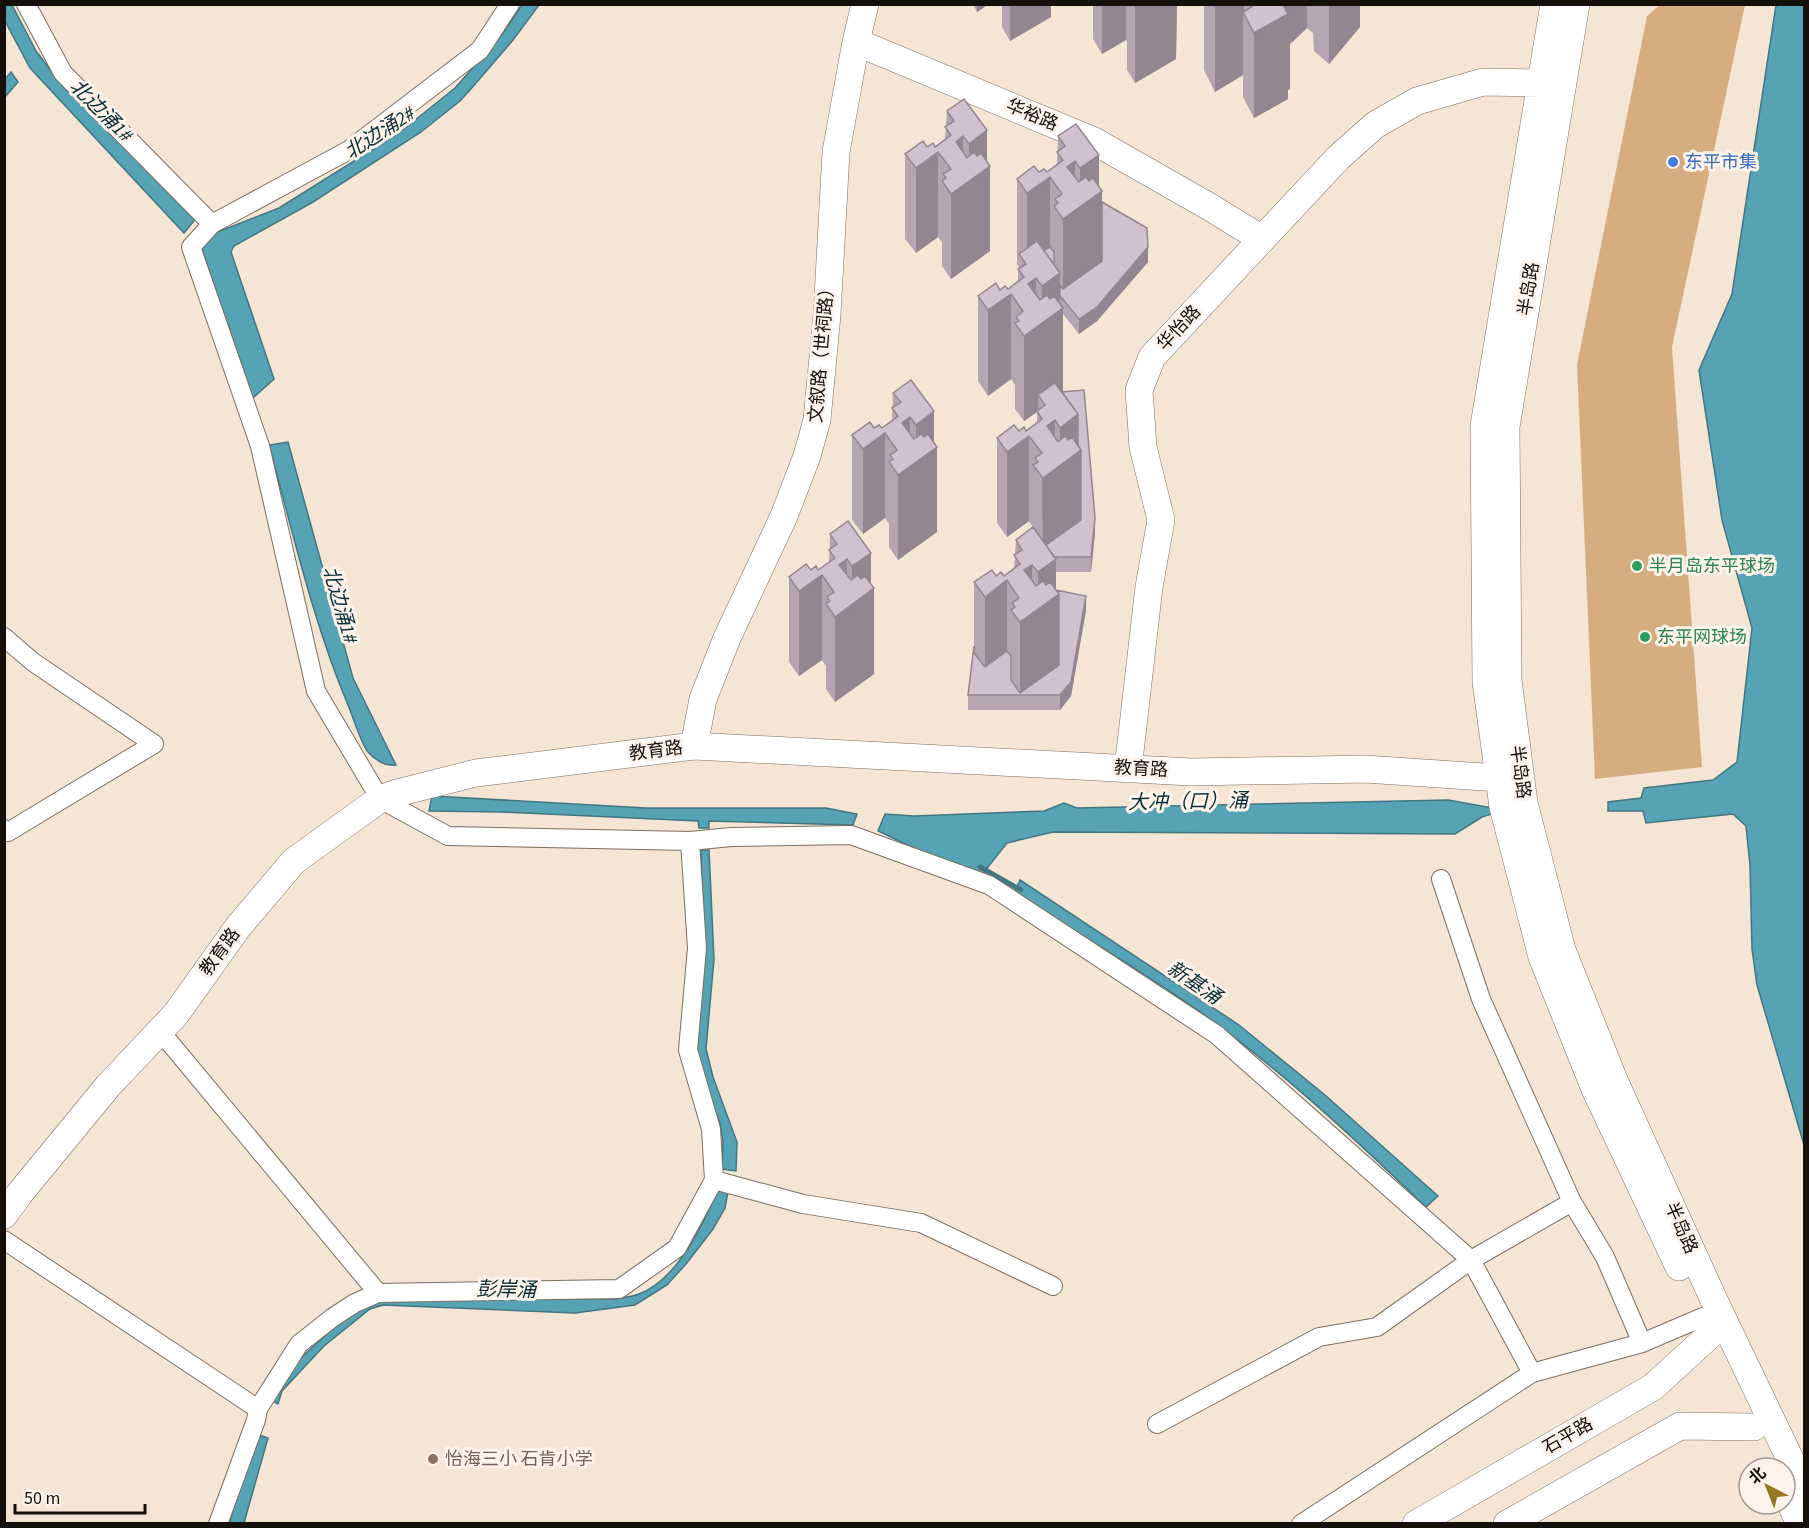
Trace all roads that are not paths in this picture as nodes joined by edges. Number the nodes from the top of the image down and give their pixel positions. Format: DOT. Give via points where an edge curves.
graph roads {
  1 [pos="26,4"];
  2 [pos="510,4"];
  3 [pos="865,4"];
  4 [pos="1554,4"];
  5 [pos="1576,4"];
  6 [pos="856,42"];
  7 [pos="1541,83"];
  8 [pos="212,224"];
  9 [pos="1262,239"];
  10 [pos="4,636"];
  11 [pos="694,746"];
  12 [pos="1128,769"];
  13 [pos="1499,778"];
  14 [pos="380,799"];
  15 [pos="4,829"];
  16 [pos="690,841"];
  17 [pos="1441,879"];
  18 [pos="160,1031"];
  19 [pos="714,1180"];
  20 [pos="1572,1202"];
  21 [pos="4,1215"];
  22 [pos="4,1240"];
  23 [pos="1471,1260"];
  24 [pos="1053,1286"];
  25 [pos="378,1293"];
  26 [pos="1707,1326"];
  27 [pos="1642,1343"];
  28 [pos="1532,1373"];
  29 [pos="258,1409"];
  30 [pos="1157,1424"];
  31 [pos="1755,1427"];
  32 [pos="1768,1456"];
  33 [pos="1804,1488"];
  34 [pos="219,1524"];
  35 [pos="1301,1524"];
  36 [pos="1416,1524"];
  37 [pos="1507,1524"];
  1 -- 8 [label="street" via="63,73"];
  2 -- 8 [label="street" via="480,50 349,150"];
  3 -- 6 [label="street, 文叙路（世祠路）"];
  4 -- 7 [label="street, 半岛路"];
  5 -- 33 [label="street, 半岛路" via="1506,428 1508,681 1524,803 1562,950 1610,1070"];
  6 -- 9 [label="street, 华裕路" via="1094,141"];
  6 -- 11 [label="street, 文叙路（世祠路）" via="836,152 817,420 784,516 703,699"];
  7 -- 9 [label="street, 华怡路" via="1484,82 1417,101 1375,125 1338,158"];
  7 -- 13 [label="street, 半岛路" via="1484,426 1486,682"];
  8 -- 14 [label="street" via="191,247 260,446 316,691"];
  9 -- 12 [label="street, 华怡路" via="1152,357 1139,390 1143,447 1161,520 1149,587"];
  10 -- 15 [label="street" via="33,662 154,744 8,832"];
  11 -- 12 [label="street, 教育路"];
  11 -- 14 [label="street, 教育路" via="476,773"];
  12 -- 13 [label="street, 教育路" via="1365,769"];
  13 -- 26 [label="street, 半岛路" via="1542,957 1595,1089"];
  14 -- 16 [label="street" via="448,836"];
  14 -- 18 [label="street, 教育路" via="294,861 238,927"];
  16 -- 19 [label="street" via="697,948 688,1050 711,1129"];
  16 -- 23 [label="street" via="851,835 989,885 1217,1035"];
  17 -- 20 [label="street" via="1481,999"];
  18 -- 21 [label="street, 教育路" via="101,1095"];
  18 -- 25 [label="street"];
  19 -- 24 [label="street" via="803,1204 921,1223"];
  19 -- 25 [label="street" via="677,1248 619,1289"];
  20 -- 23 [label="street"];
  20 -- 27 [label="street" via="1605,1257"];
  22 -- 29 [label="street"];
  23 -- 28 [label="street"];
  23 -- 30 [label="street" via="1377,1327 1319,1337"];
  25 -- 29 [label="street" via="347,1308 299,1344"];
  26 -- 27 [label="street"];
  26 -- 31 [label="street, 半岛路"];
  26 -- 36 [label="street, 石平路" via="1653,1387"];
  27 -- 28 [label="street"];
  28 -- 35 [label="street"];
  29 -- 34 [label="street"];
  31 -- 32 [label="street, 半岛路"];
  31 -- 37 [label="street" via="1680,1426"];
}
